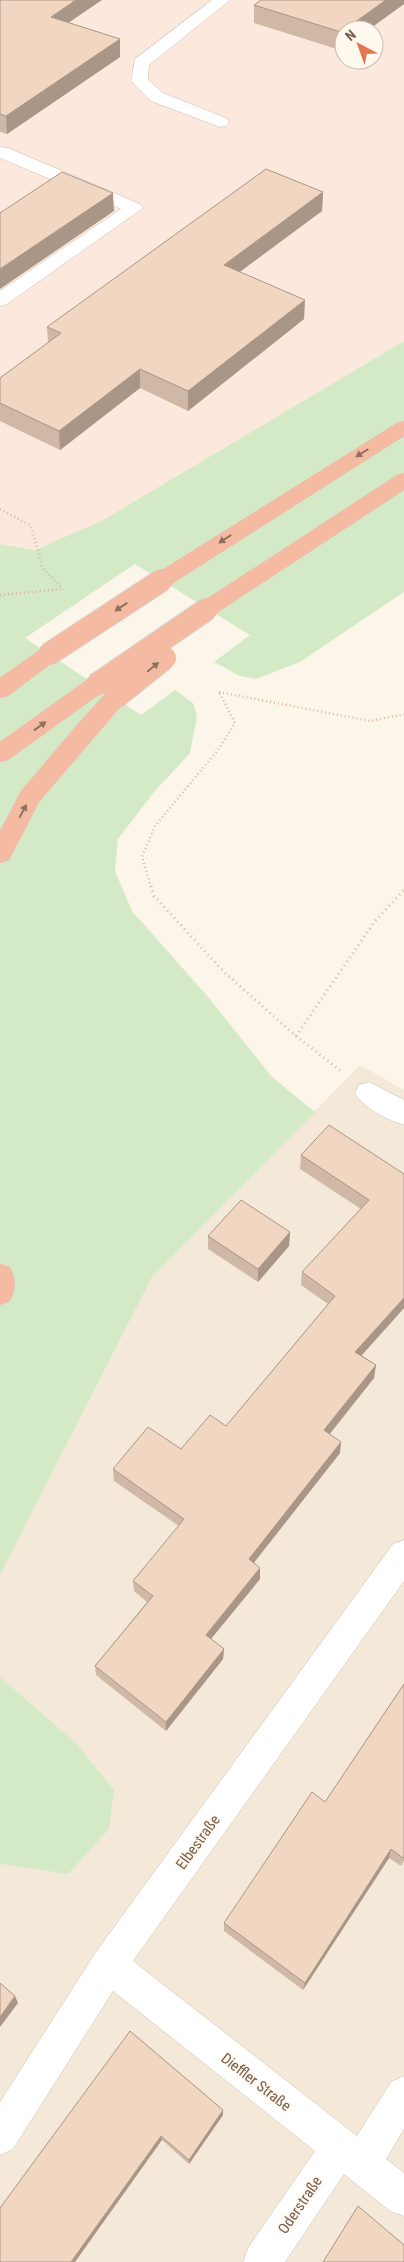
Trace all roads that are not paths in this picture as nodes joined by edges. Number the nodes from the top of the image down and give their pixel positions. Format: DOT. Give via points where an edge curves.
graph roads {
  1 [pos="222,0"];
  2 [pos="220,122"];
  3 [pos="0,153"];
  4 [pos="0,300"];
  5 [pos="404,428"];
  6 [pos="404,480"];
  7 [pos="0,690"];
  8 [pos="106,692"];
  9 [pos="0,754"];
  10 [pos="0,854"];
  11 [pos="369,1093"];
  12 [pos="404,1114"];
  13 [pos="0,1276"];
  14 [pos="0,1292"];
  15 [pos="404,1555"];
  16 [pos="109,1965"];
  17 [pos="404,2095"];
  18 [pos="0,2136"];
  19 [pos="350,2156"];
  20 [pos="404,2197"];
  21 [pos="262,2262"];
  1 -- 2 [label="street" via="141,63 139,81 157,97"];
  3 -- 4 [label="street" via="134,208"];
  5 -- 7 [label="highway, one-way, bridge" via="268,511 49,654"];
  8 -- 6 [label="highway, one-way, bridge" via="320,535"];
  9 -- 8 [label="highway, one-way"];
  10 -- 8 [label="highway, one-way" via="30,797 90,724"];
  11 -- 12 [label="street"];
  13 -- 14 [label="highway"];
  15 -- 16 [label="street, Elbestraße"];
  16 -- 18 [label="street, Elbestraße"];
  16 -- 19 [label="street, Dieffler Straße"];
  17 -- 19 [label="street, Oderstraße"];
  19 -- 20 [label="street, Dieffler Straße"];
  19 -- 21 [label="street, Oderstraße"];
}
